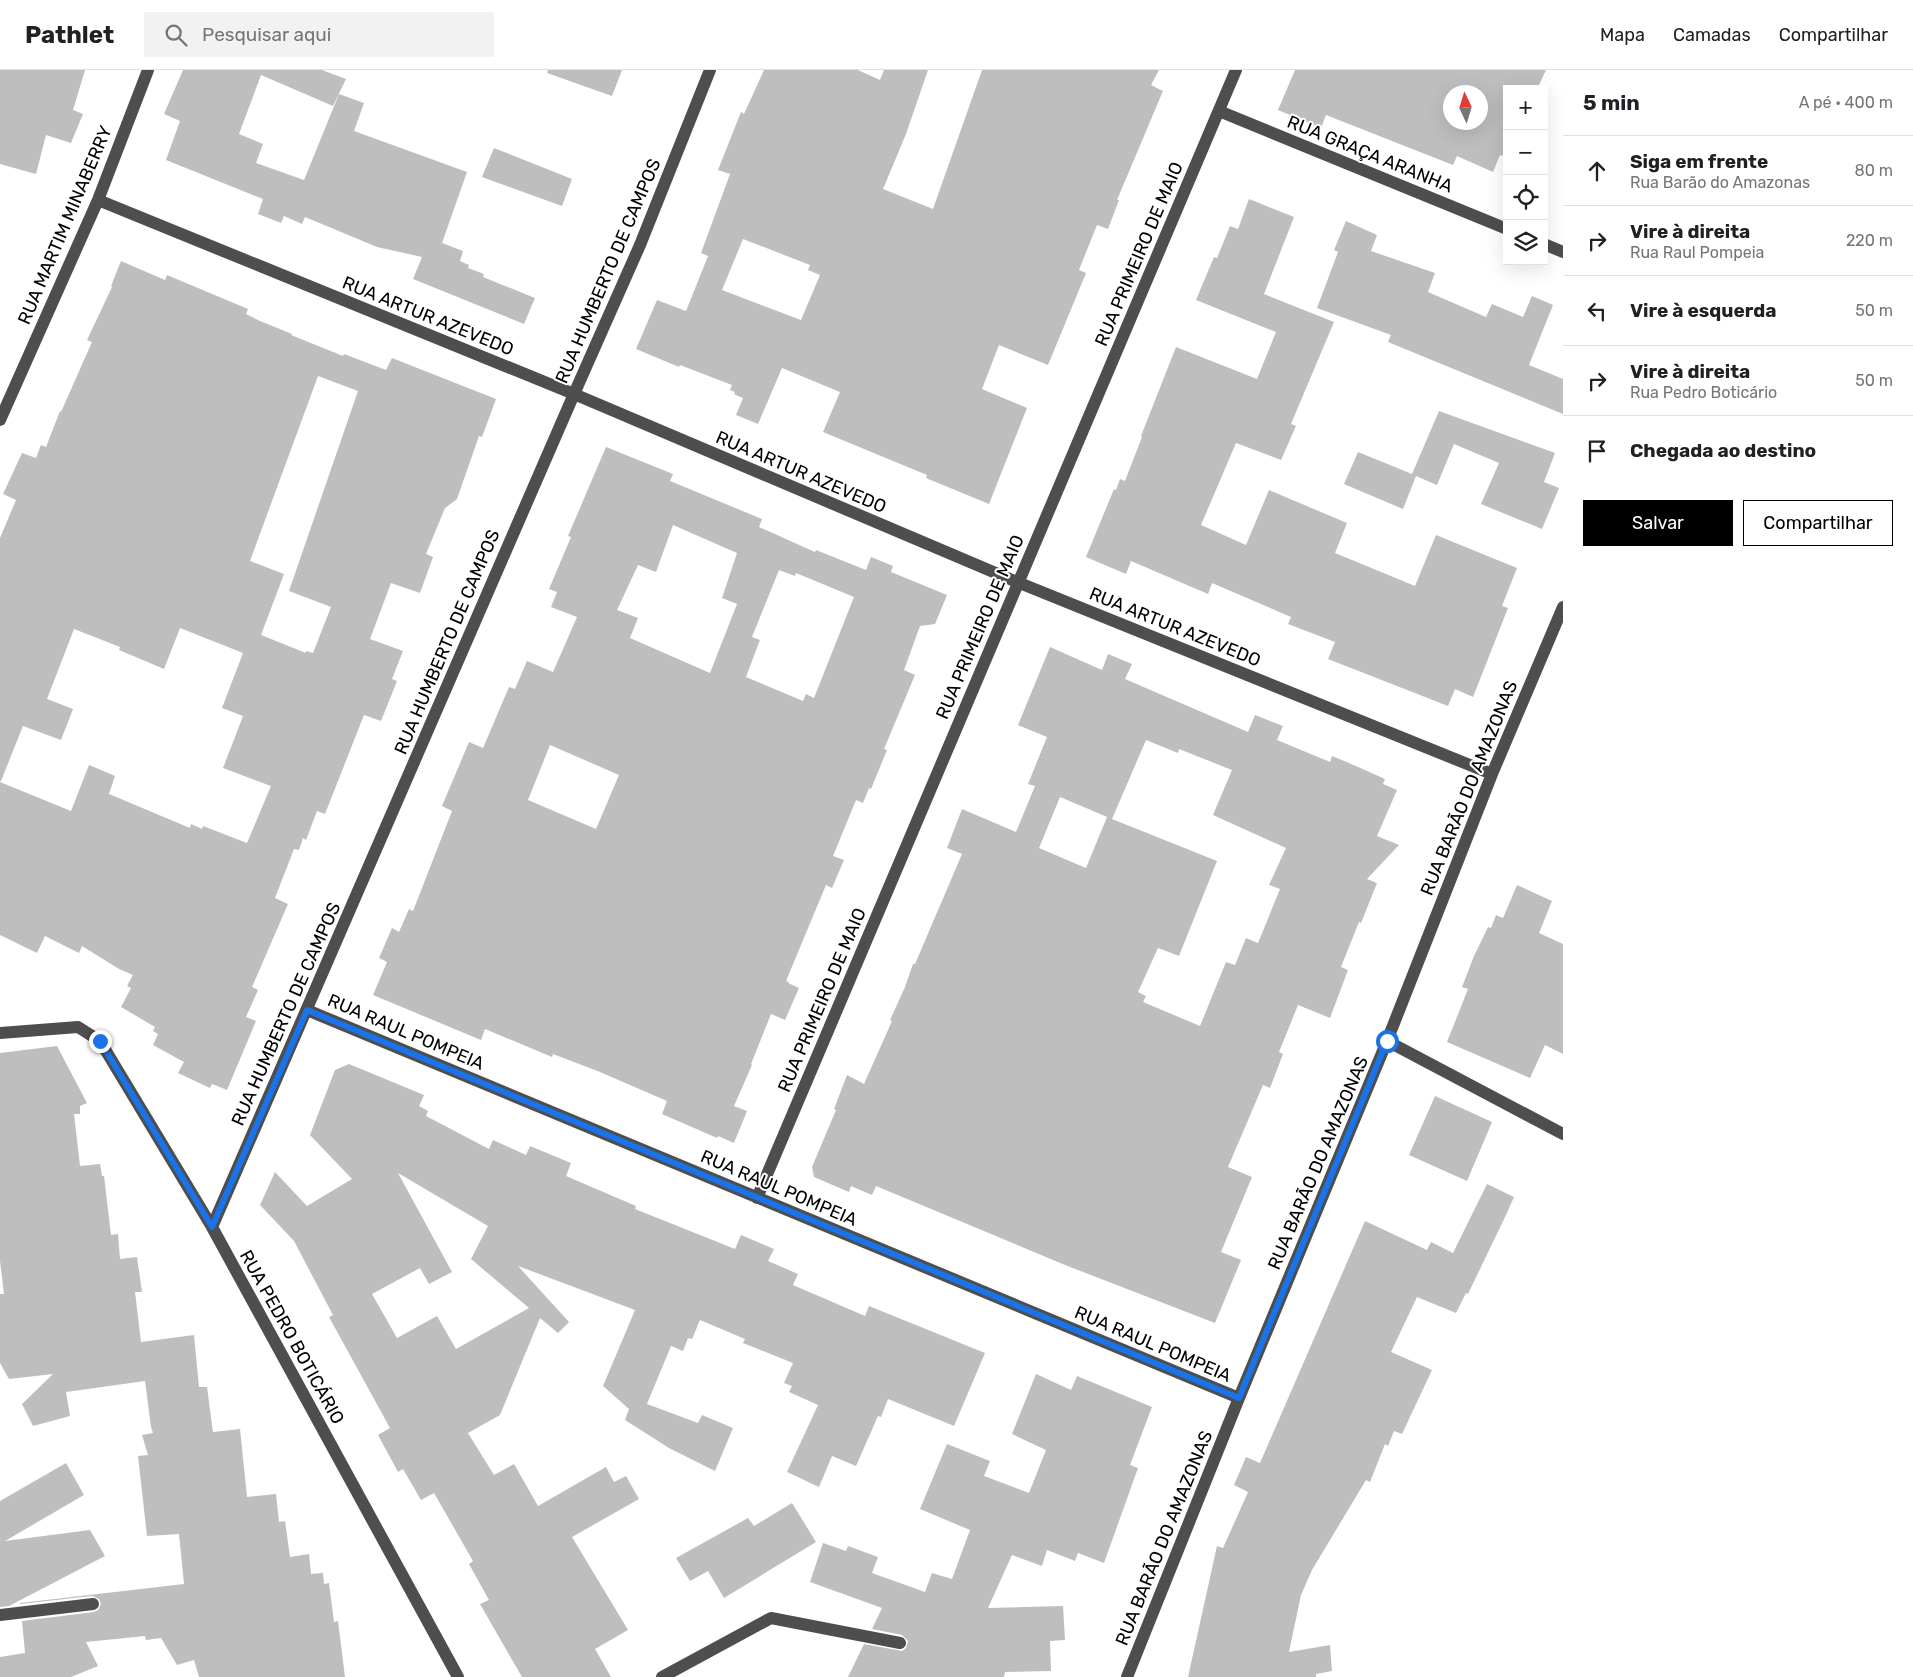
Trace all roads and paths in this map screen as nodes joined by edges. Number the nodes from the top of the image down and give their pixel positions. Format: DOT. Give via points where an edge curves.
graph roads {
  1 [pos="148,70"];
  2 [pos="710,70"];
  3 [pos="1236,70"];
  4 [pos="1219,111"];
  5 [pos="98,200"];
  6 [pos="1503,227"];
  7 [pos="1548,246"];
  8 [pos="1563,252"];
  9 [pos="574,394"];
  10 [pos="1,413"];
  11 [pos="1018,582"];
  12 [pos="1563,608"];
  13 [pos="1492,774"];
  14 [pos="307,1010"];
  15 [pos="0,1033"];
  16 [pos="1387,1041"];
  17 [pos="1563,1134"];
  18 [pos="757,1198"];
  19 [pos="212,1227"];
  20 [pos="1239,1398"];
  21 [pos="93,1604"];
  22 [pos="0,1615"];
  23 [pos="900,1643"];
  24 [pos="458,1677"];
  25 [pos="662,1677"];
  26 [pos="1127,1677"];
  1 -- 5 [label="street, RUA MARTIM MINABERRY"];
  2 -- 9 [label="street, RUA HUMBERTO DE CAMPOS" via="640,246"];
  3 -- 4 [label="street, RUA PRIMEIRO DE MAIO"];
  4 -- 6 [label="street, RUA GRAÇA ARANHA"];
  4 -- 11 [label="street, RUA PRIMEIRO DE MAIO"];
  5 -- 9 [label="street, RUA ARTUR AZEVEDO"];
  5 -- 10 [label="street, RUA MARTIM MINABERRY"];
  7 -- 8 [label="street"];
  9 -- 11 [label="street, RUA ARTUR AZEVEDO"];
  9 -- 14 [label="street, RUA HUMBERTO DE CAMPOS"];
  11 -- 13 [label="street, RUA ARTUR AZEVEDO"];
  11 -- 18 [label="street, RUA PRIMEIRO DE MAIO"];
  12 -- 13 [label="street, RUA BARÃO DO AMAZONAS"];
  13 -- 16 [label="street, RUA BARÃO DO AMAZONAS"];
  14 -- 18 [label="street, RUA RAUL POMPEIA"];
  14 -- 19 [label="street, RUA HUMBERTO DE CAMPOS"];
  15 -- 19 [label="street, RUA PEDRO BOTICÁRIO" via="78,1028 100,1041"];
  16 -- 17 [label="street"];
  16 -- 20 [label="street, RUA BARÃO DO AMAZONAS"];
  18 -- 20 [label="street, RUA RAUL POMPEIA"];
  19 -- 24 [label="street, RUA PEDRO BOTICÁRIO"];
  20 -- 26 [label="street, RUA BARÃO DO AMAZONAS"];
  21 -- 22 [label="street"];
  23 -- 25 [label="street" via="771,1618"];
}
